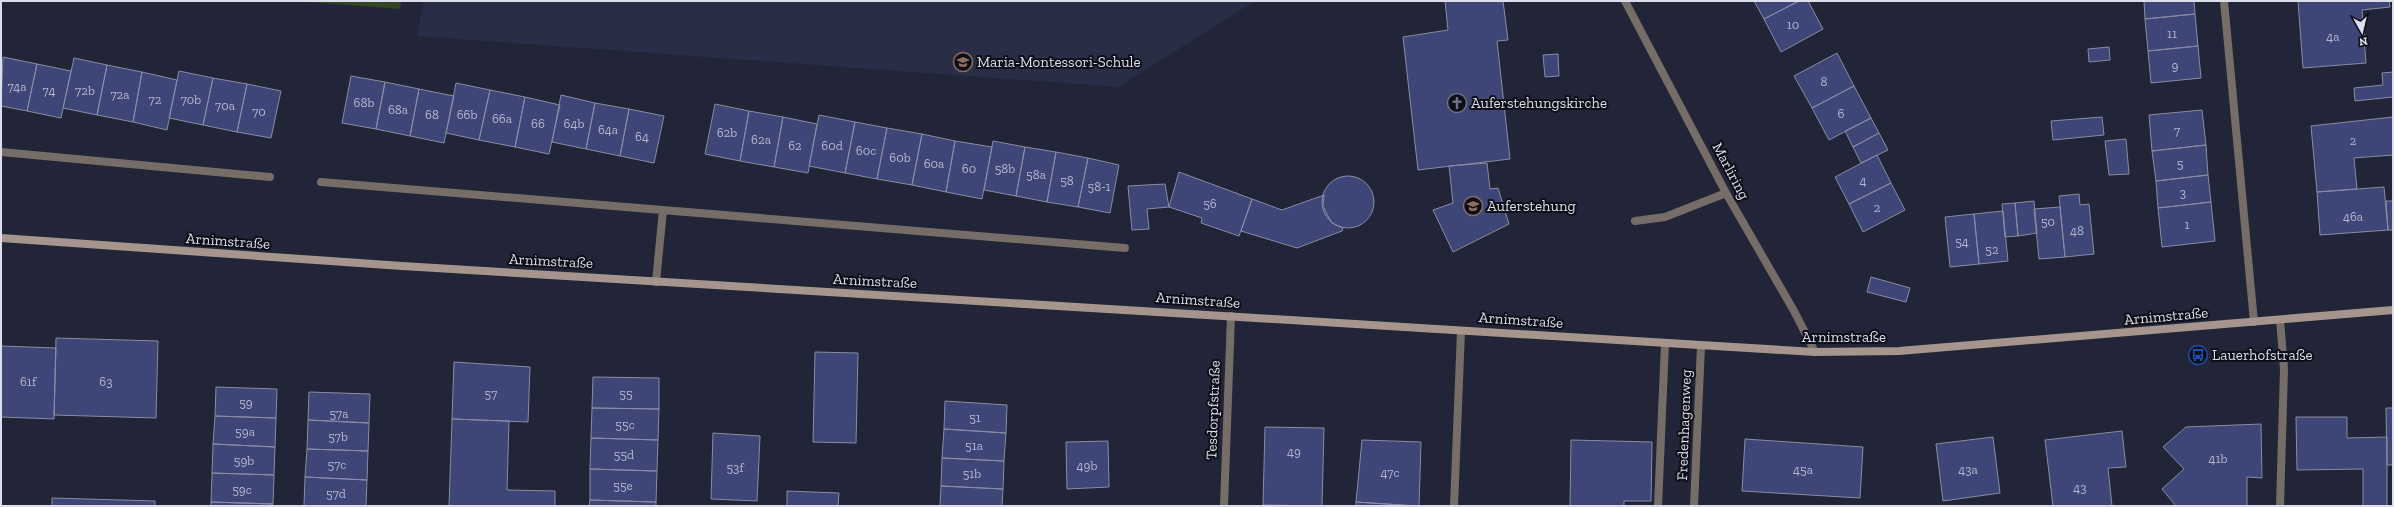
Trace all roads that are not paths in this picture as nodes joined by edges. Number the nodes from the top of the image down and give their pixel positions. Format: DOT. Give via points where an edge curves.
graph roads {
  1 [pos="1625,1"];
  2 [pos="2224,1"];
  3 [pos="1,152"];
  4 [pos="270,177"];
  5 [pos="321,182"];
  6 [pos="1726,193"];
  7 [pos="663,210"];
  8 [pos="1634,221"];
  9 [pos="1,238"];
  10 [pos="1126,248"];
  11 [pos="656,282"];
  12 [pos="2393,310"];
  13 [pos="1231,316"];
  14 [pos="2280,320"];
  15 [pos="2254,322"];
  16 [pos="1461,331"];
  17 [pos="1665,344"];
  18 [pos="1701,346"];
  19 [pos="1814,352"];
  20 [pos="1224,506"];
  21 [pos="1454,506"];
  22 [pos="1658,506"];
  23 [pos="1694,506"];
  24 [pos="2280,506"];
  1 -- 6 [label="street, Marliring"];
  2 -- 15 [label="street"];
  3 -- 4 [label="street"];
  5 -- 7 [label="street"];
  6 -- 8 [label="street" via="1665,217"];
  6 -- 19 [label="street, Marliring" via="1794,311"];
  7 -- 10 [label="street"];
  7 -- 11 [label="street"];
  9 -- 11 [label="main road, Arnimstraße" via="208,254"];
  11 -- 13 [label="main road, Arnimstraße"];
  12 -- 14 [label="main road, Arnimstraße"];
  13 -- 16 [label="main road, Arnimstraße"];
  13 -- 20 [label="street, Tesdorpfstraße"];
  14 -- 15 [label="main road, Arnimstraße"];
  14 -- 24 [label="street" via="2284,369"];
  15 -- 19 [label="main road, Arnimstraße" via="1900,351"];
  16 -- 17 [label="main road, Arnimstraße"];
  16 -- 21 [label="street"];
  17 -- 18 [label="main road, Arnimstraße"];
  17 -- 22 [label="street"];
  18 -- 19 [label="main road, Arnimstraße"];
  18 -- 23 [label="street, Fredenhagenweg"];
}
